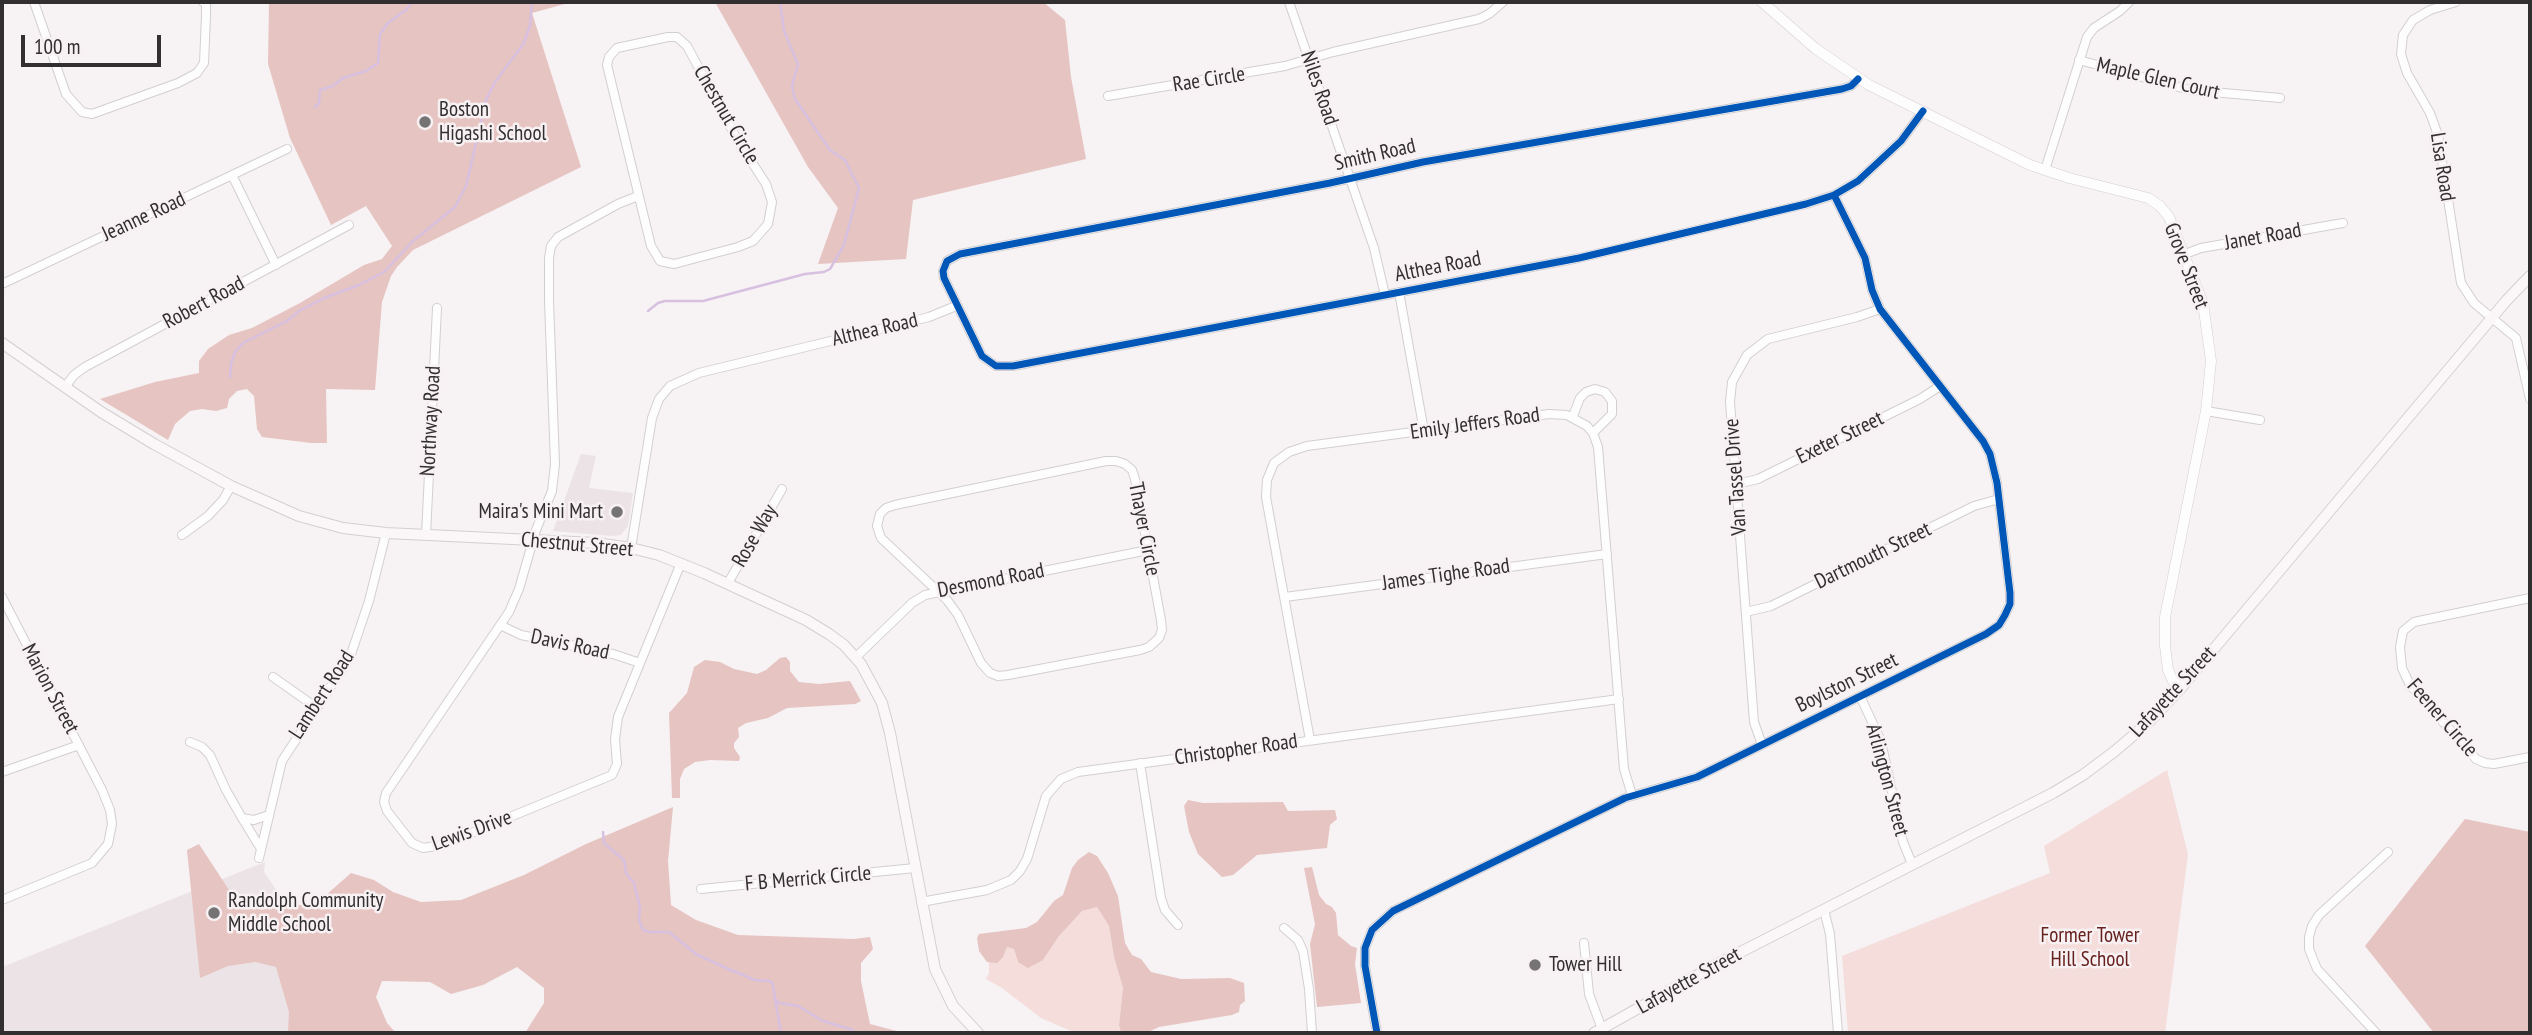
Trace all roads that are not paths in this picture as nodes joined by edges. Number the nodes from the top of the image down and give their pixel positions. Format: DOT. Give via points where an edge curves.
graph roads {
  1 [pos="34,2"];
  2 [pos="203,2"];
  3 [pos="1289,2"];
  4 [pos="1503,2"];
  5 [pos="1762,2"];
  6 [pos="2129,2"];
  7 [pos="2456,2"];
  8 [pos="1308,59"];
  9 [pos="2079,60"];
  10 [pos="1857,79"];
  11 [pos="1108,96"];
  12 [pos="2280,98"];
  13 [pos="1923,111"];
  14 [pos="287,149"];
  15 [pos="2045,170"];
  16 [pos="232,175"];
  17 [pos="1350,178"];
  18 [pos="1834,195"];
  19 [pos="638,196"];
  20 [pos="2343,223"];
  21 [pos="349,225"];
  22 [pos="2185,254"];
  23 [pos="276,264"];
  24 [pos="2530,276"];
  25 [pos="2,284"];
  26 [pos="1399,292"];
  27 [pos="1385,295"];
  28 [pos="956,306"];
  29 [pos="437,308"];
  30 [pos="1880,309"];
  31 [pos="2492,317"];
  32 [pos="2,343"];
  33 [pos="1940,386"];
  34 [pos="65,387"];
  35 [pos="2530,399"];
  36 [pos="2206,411"];
  37 [pos="1573,416"];
  38 [pos="2260,421"];
  39 [pos="1424,431"];
  40 [pos="1593,433"];
  41 [pos="1737,484"];
  42 [pos="231,486"];
  43 [pos="782,489"];
  44 [pos="1999,499"];
  45 [pos="386,533"];
  46 [pos="182,535"];
  47 [pos="426,535"];
  48 [pos="534,540"];
  49 [pos="631,548"];
  50 [pos="1149,550"];
  51 [pos="1607,554"];
  52 [pos="681,563"];
  53 [pos="728,583"];
  54 [pos="939,592"];
  55 [pos="2,597"];
  56 [pos="1285,597"];
  57 [pos="2530,598"];
  58 [pos="4,608"];
  59 [pos="1746,612"];
  60 [pos="500,625"];
  61 [pos="856,657"];
  62 [pos="640,663"];
  63 [pos="273,677"];
  64 [pos="2181,688"];
  65 [pos="1860,696"];
  66 [pos="1619,699"];
  67 [pos="317,708"];
  68 [pos="1310,740"];
  69 [pos="190,741"];
  70 [pos="79,745"];
  71 [pos="1762,745"];
  72 [pos="2530,757"];
  73 [pos="1140,763"];
  74 [pos="2,772"];
  75 [pos="1632,795"];
  76 [pos="269,815"];
  77 [pos="242,818"];
  78 [pos="2388,852"];
  79 [pos="1912,864"];
  80 [pos="915,868"];
  81 [pos="701,889"];
  82 [pos="2,900"];
  83 [pos="921,902"];
  84 [pos="1824,909"];
  85 [pos="1178,925"];
  86 [pos="1284,928"];
  87 [pos="1584,943"];
  88 [pos="1598,1031"];
  89 [pos="978,1033"];
  90 [pos="1312,1033"];
  91 [pos="1377,1033"];
  92 [pos="1838,1033"];
  93 [pos="2376,1033"];
  1 -- 2 [label="street" via="66,94 82,112 92,114 197,73 204,64"];
  3 -- 8 [label="street, Niles Road"];
  4 -- 8 [label="street, Rae Circle" via="1479,19"];
  5 -- 10 [label="street, Grove Street"];
  6 -- 9 [label="street" via="2090,32"];
  7 -- 31 [label="street, Lisa Road" via="2413,20 2403,35 2401,54 2438,135 2461,283 2474,303"];
  8 -- 11 [label="street, Rae Circle" via="1270,70"];
  8 -- 17 [label="street, Niles Road"];
  9 -- 12 [label="street, Maple Glen Court" via="2190,90"];
  9 -- 15 [label="street"];
  10 -- 13 [label="street, Grove Street"];
  10 -- 17 [label="street, Smith Road" via="1842,89"];
  13 -- 15 [label="street, Grove Street"];
  13 -- 18 [label="street, Althea Road" via="1873,169"];
  14 -- 16 [label="street, Jeanne Road"];
  15 -- 22 [label="street, Grove Street" via="2154,202 2172,222"];
  16 -- 23 [label="street"];
  16 -- 25 [label="street, Jeanne Road"];
  17 -- 27 [label="street, Niles Road"];
  17 -- 28 [label="street, Smith Road" via="960,254 947,261 943,271"];
  18 -- 26 [label="street, Althea Road" via="1598,254"];
  18 -- 30 [label="street, Boylston Street" via="1865,258"];
  19 -- 19 [label="street, Chestnut Circle" via="607,61 621,47 677,37 689,50 766,184 772,213 765,229 748,243 670,264 660,261 653,250"];
  19 -- 48 [label="street" via="558,237 549,250 555,471"];
  20 -- 22 [label="street, Janet Road"];
  21 -- 23 [label="street, Robert Road"];
  22 -- 36 [label="street, Grove Street" via="2203,303 2209,338"];
  23 -- 34 [label="street, Robert Road" via="81,369"];
  24 -- 31 [label="main road, Lafayette Street"];
  26 -- 27 [label="street, Althea Road"];
  26 -- 39 [label="street"];
  27 -- 28 [label="street, Althea Road" via="1004,367 984,359"];
  28 -- 49 [label="street, Althea Road" via="929,317 699,373 670,386 652,418"];
  29 -- 47 [label="street, Northway Road"];
  30 -- 33 [label="street, Boylston Street"];
  30 -- 41 [label="street, Van Tassel Drive" via="1774,337 1747,355 1734,377 1730,396"];
  31 -- 35 [label="street, Lisa Road" via="2519,342"];
  31 -- 64 [label="main road, Lafayette Street"];
  32 -- 34 [label="main road, Chestnut Street"];
  33 -- 41 [label="street, Exeter Street" via="1758,479"];
  33 -- 44 [label="street, Boylston Street" via="1990,454"];
  34 -- 42 [label="main road, Chestnut Street" via="145,439"];
  36 -- 38 [label="street"];
  36 -- 64 [label="street, Grove Street" via="2165,617 2167,664"];
  37 -- 39 [label="street, Emily Jeffers Road" via="1549,414"];
  37 -- 40 [label="street"];
  37 -- 40 [label="street" via="1586,392 1607,394 1612,414"];
  39 -- 56 [label="street, Emily Jeffers Road" via="1307,446 1274,463 1266,491"];
  40 -- 51 [label="street" via="1599,453"];
  41 -- 59 [label="street, Van Tassel Drive"];
  42 -- 45 [label="main road, Chestnut Street" via="316,522"];
  42 -- 46 [label="street" via="208,516"];
  43 -- 53 [label="street, Rose Way"];
  44 -- 59 [label="street, Dartmouth Street" via="1974,506 1771,606"];
  44 -- 65 [label="street, Boylston Street" via="2011,599 2002,621 1986,634"];
  45 -- 47 [label="main road, Chestnut Street"];
  45 -- 67 [label="street, Lambert Road" via="353,651"];
  47 -- 48 [label="main road, Chestnut Street"];
  48 -- 49 [label="main road, Chestnut Street"];
  48 -- 60 [label="street, Lewis Drive" via="516,597"];
  49 -- 52 [label="main road, Chestnut Street"];
  50 -- 54 [label="street, Desmond Road"];
  50 -- 54 [label="street, Thayer Circle" via="1162,630 1153,645 1140,650 994,674 981,663 954,610"];
  50 -- 54 [label="street, Thayer Circle" via="1134,475 1116,461 887,508 878,522 881,538"];
  51 -- 56 [label="street, James Tighe Road"];
  51 -- 66 [label="street"];
  52 -- 53 [label="main road, Chestnut Street"];
  52 -- 62 [label="street, Lewis Drive"];
  53 -- 61 [label="main road, Chestnut Street" via="817,626"];
  54 -- 61 [label="street, Desmond Road" via="917,599"];
  55 -- 58 [label="street, Marion Street"];
  56 -- 68 [label="street, Emily Jeffers Road"];
  57 -- 72 [label="street, Feener Circle" via="2414,622 2403,631 2400,647 2407,680 2476,759 2494,764"];
  58 -- 70 [label="street, Marion Street"];
  59 -- 71 [label="street, Van Tassel Drive" via="1754,722"];
  60 -- 62 [label="street, Davis Road" via="521,635"];
  60 -- 62 [label="street, Lewis Drive" via="386,793 387,811 419,847 442,845 611,775 617,764 618,717"];
  61 -- 80 [label="main road, Chestnut Street" via="876,689 888,723"];
  63 -- 67 [label="street"];
  64 -- 79 [label="main road, Lafayette Street" via="2141,729 2083,775"];
  65 -- 71 [label="street, Boylston Street"];
  65 -- 79 [label="street, Arlington Street" via="1883,748"];
  66 -- 68 [label="street, Christopher Road"];
  66 -- 75 [label="street"];
  67 -- 76 [label="street, Lambert Road" via="285,755"];
  68 -- 73 [label="street, Christopher Road"];
  69 -- 77 [label="street" via="210,755"];
  70 -- 74 [label="street"];
  70 -- 82 [label="street, Marion Street" via="108,803 112,824 108,844 87,866"];
  71 -- 75 [label="street, Boylston Street" via="1690,780"];
  73 -- 83 [label="street, Christopher Road" via="1077,772 1057,783 1043,801 1024,865 1006,884"];
  73 -- 85 [label="street" via="1161,898"];
  75 -- 91 [label="street, Boylston Street" via="1381,919 1369,935 1364,954"];
  76 -- 77 [label="street"];
  76 -- 77 [label="street, Lambert Road" via="260,853"];
  78 -- 93 [label="street" via="2319,915 2309,937 2317,969"];
  79 -- 84 [label="main road, Lafayette Street"];
  80 -- 81 [label="street, F B Merrick Circle"];
  80 -- 83 [label="main road, Chestnut Street"];
  83 -- 89 [label="main road, Chestnut Street" via="937,976 953,1006"];
  84 -- 88 [label="main road, Lafayette Street"];
  84 -- 92 [label="street"];
  86 -- 90 [label="street" via="1304,951"];
  87 -- 88 [label="street"];
}
